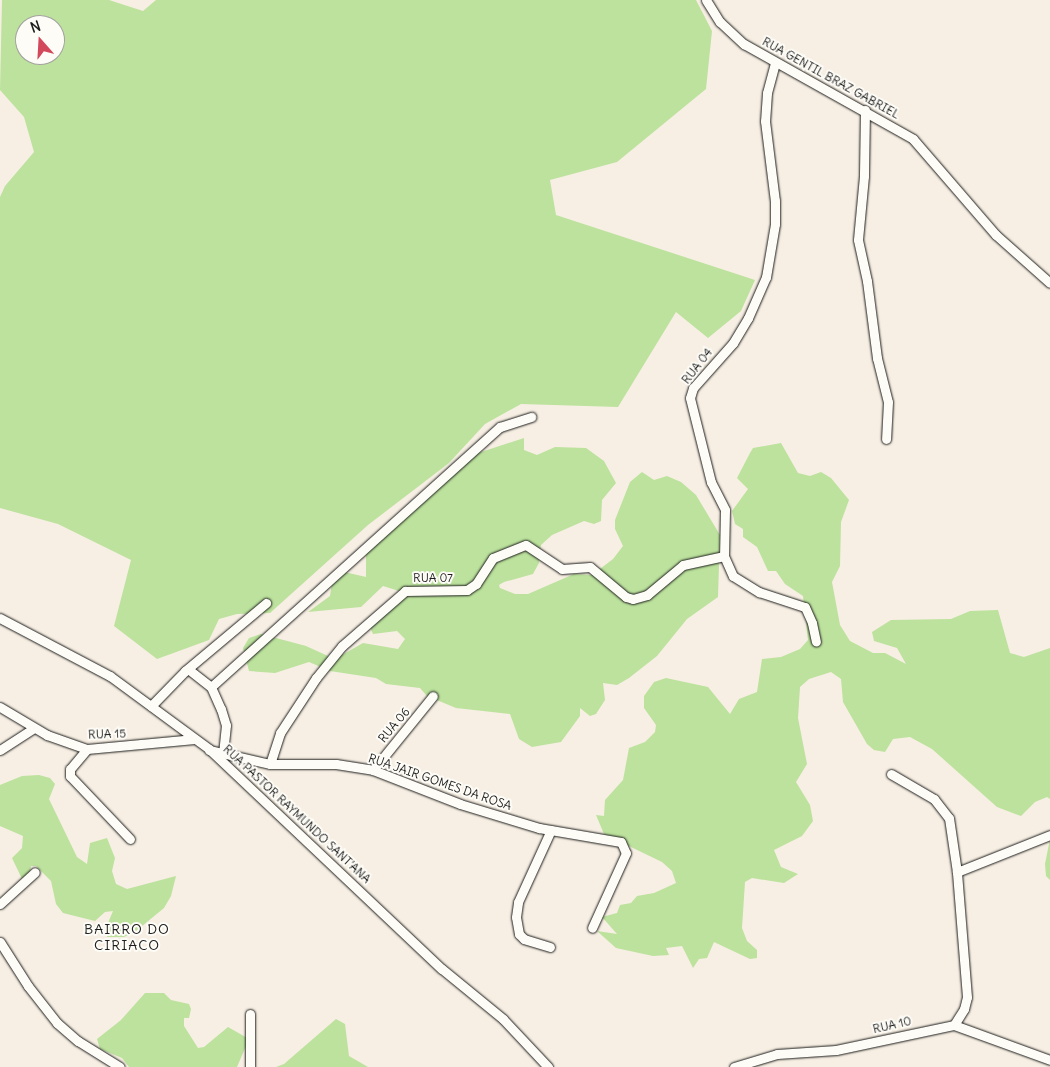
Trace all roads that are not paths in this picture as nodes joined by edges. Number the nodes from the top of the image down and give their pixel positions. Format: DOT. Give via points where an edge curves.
graph roads {
  1 [pos="706,0"];
  2 [pos="775,63"];
  3 [pos="865,110"];
  4 [pos="1050,284"];
  5 [pos="531,417"];
  6 [pos="886,439"];
  7 [pos="724,556"];
  8 [pos="266,603"];
  9 [pos="0,618"];
  10 [pos="816,642"];
  11 [pos="188,669"];
  12 [pos="211,688"];
  13 [pos="434,696"];
  14 [pos="150,706"];
  15 [pos="0,707"];
  16 [pos="34,728"];
  17 [pos="195,739"];
  18 [pos="87,749"];
  19 [pos="208,749"];
  20 [pos="0,750"];
  21 [pos="223,753"];
  22 [pos="270,764"];
  23 [pos="373,770"];
  24 [pos="891,774"];
  25 [pos="551,830"];
  26 [pos="1050,835"];
  27 [pos="130,839"];
  28 [pos="35,872"];
  29 [pos="957,872"];
  30 [pos="0,904"];
  31 [pos="592,928"];
  32 [pos="0,942"];
  33 [pos="550,947"];
  34 [pos="250,1014"];
  35 [pos="954,1024"];
  36 [pos="1050,1060"];
  37 [pos="120,1067"];
  38 [pos="250,1067"];
  39 [pos="548,1067"];
  40 [pos="734,1067"];
  1 -- 2 [label="street, RUA GENTIL BRAZ GABRIEL" via="734,36"];
  2 -- 3 [label="street, RUA GENTIL BRAZ GABRIEL"];
  2 -- 7 [label="street, RUA 04" via="767,93 765,121 775,201 775,224 766,277 748,318 733,342 691,392 711,482 725,510"];
  3 -- 4 [label="street, RUA GENTIL BRAZ GABRIEL" via="913,139 996,235"];
  3 -- 6 [label="street" via="864,176 858,240 877,358 888,402"];
  5 -- 12 [label="street" via="500,426"];
  7 -- 10 [label="street, RUA 04" via="733,576 759,592 805,608"];
  7 -- 22 [label="street, RUA 07" via="683,565 647,594 633,599 626,597 590,567 562,569 526,545 493,558 476,584 467,590 405,591 342,646 316,678 280,733"];
  8 -- 11 [label="street"];
  9 -- 14 [label="street, RUA PASTOR RAYMUNDO SANT’ANA" via="110,676"];
  11 -- 12 [label="street"];
  11 -- 14 [label="street"];
  12 -- 21 [label="street" via="226,725"];
  13 -- 23 [label="street, RUA 06"];
  14 -- 17 [label="street, RUA PASTOR RAYMUNDO SANT’ANA"];
  15 -- 16 [label="street, RUA 15"];
  16 -- 18 [label="street, RUA 15" via="64,743"];
  16 -- 20 [label="street"];
  17 -- 18 [label="street, RUA 15"];
  17 -- 19 [label="street, RUA PASTOR RAYMUNDO SANT’ANA"];
  18 -- 27 [label="street" via="70,769 70,776"];
  19 -- 21 [label="street, RUA JAIR GOMES DA ROSA"];
  19 -- 39 [label="street, RUA PASTOR RAYMUNDO SANT’ANA" via="442,969 503,1019"];
  21 -- 22 [label="street, RUA JAIR GOMES DA ROSA"];
  22 -- 23 [label="street, RUA JAIR GOMES DA ROSA" via="336,764"];
  23 -- 25 [label="street, RUA JAIR GOMES DA ROSA" via="460,804"];
  24 -- 29 [label="street" via="934,799 949,818"];
  25 -- 31 [label="street, RUA JAIR GOMES DA ROSA" via="621,842 626,853"];
  25 -- 33 [label="street" via="518,902 516,917 516,928 524,939"];
  26 -- 29 [label="street"];
  28 -- 30 [label="street"];
  29 -- 35 [label="street" via="967,998"];
  32 -- 37 [label="street" via="57,1023 78,1041"];
  34 -- 38 [label="street"];
  35 -- 36 [label="street"];
  35 -- 40 [label="street, RUA 10" via="836,1050 777,1054"];
}
